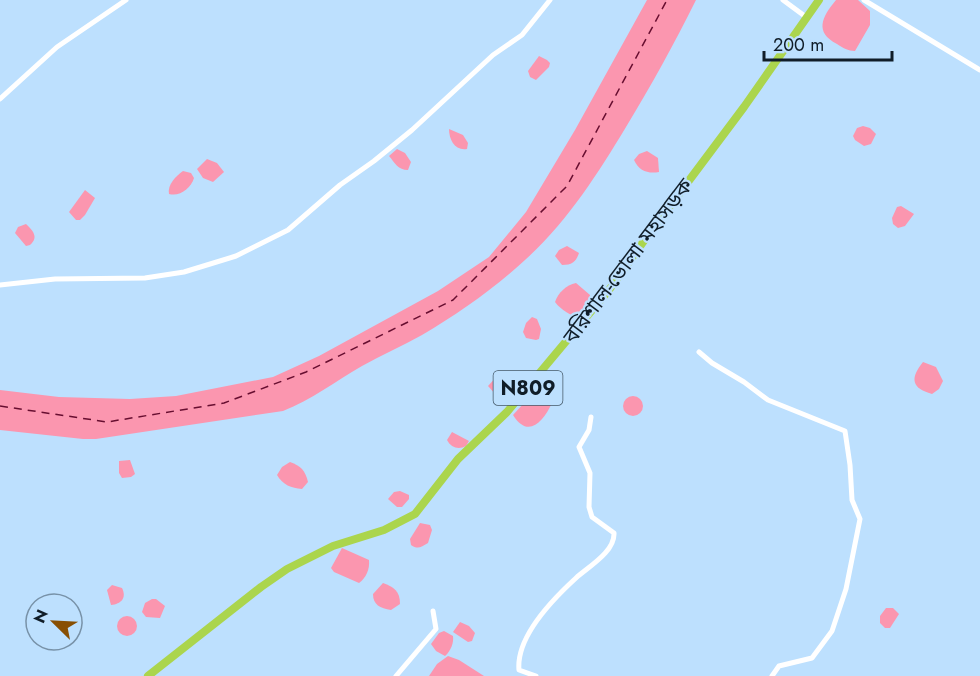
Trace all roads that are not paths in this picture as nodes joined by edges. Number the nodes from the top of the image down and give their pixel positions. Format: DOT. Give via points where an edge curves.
graph roads {
  1 [pos="126,0"];
  2 [pos="550,0"];
  3 [pos="783,0"];
  4 [pos="819,0"];
  5 [pos="864,0"];
  6 [pos="806,17"];
  7 [pos="980,70"];
  8 [pos="0,99"];
  9 [pos="0,285"];
  10 [pos="699,352"];
  11 [pos="591,417"];
  12 [pos="434,612"];
  13 [pos="147,676"];
  14 [pos="396,676"];
  15 [pos="536,676"];
  16 [pos="772,676"];
  1 -- 8 [label="street" via="57,47"];
  2 -- 9 [label="street" via="522,35 493,55 412,130 288,230 236,256 184,272 145,278 55,279"];
  3 -- 6 [label="street"];
  4 -- 6 [label="highway, বরিশাল-ভোলা মহাসড়ক / N809"];
  5 -- 7 [label="street"];
  6 -- 13 [label="highway, বরিশাল-ভোলা মহাসড়ক / N809" via="609,290 507,412 458,459 415,514 287,569"];
  10 -- 16 [label="street" via="768,400 845,430 852,500 860,519 846,589 832,631 812,658 778,666"];
  11 -- 15 [label="street" via="579,447 590,473 589,507 592,517 614,533 614,539 602,556 534,623 518,660 519,670"];
  12 -- 14 [label="street" via="436,629"];
}
